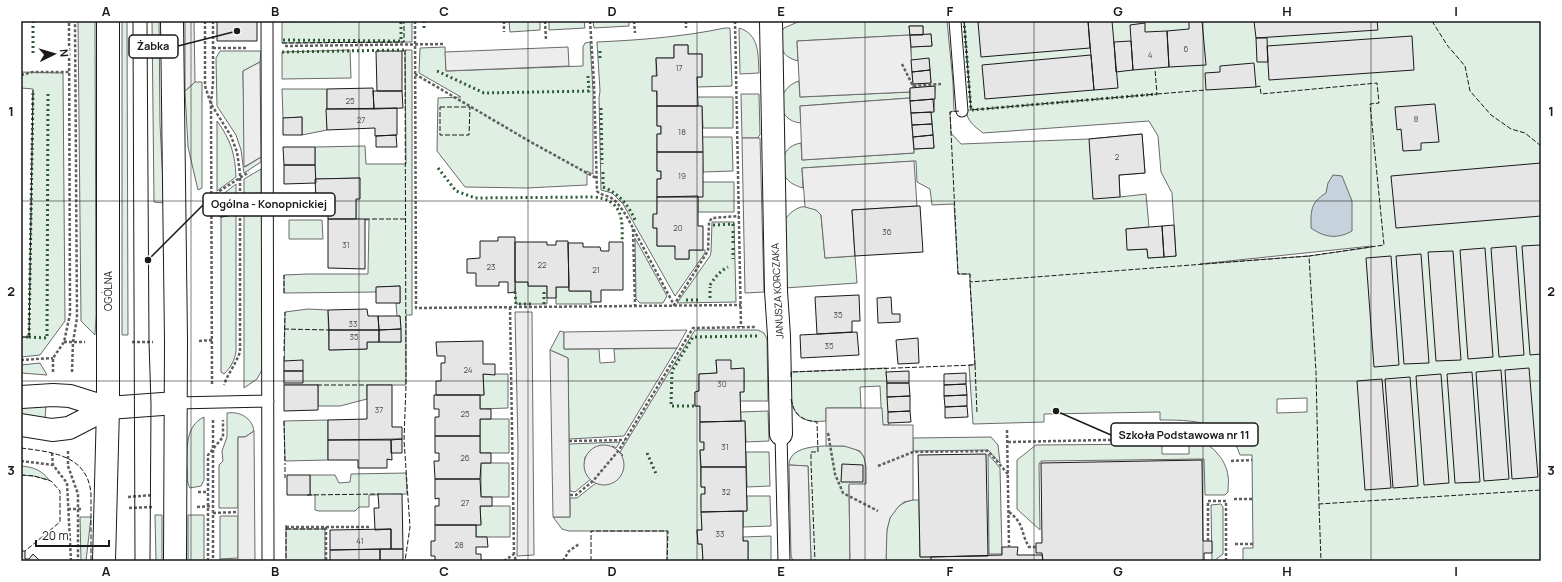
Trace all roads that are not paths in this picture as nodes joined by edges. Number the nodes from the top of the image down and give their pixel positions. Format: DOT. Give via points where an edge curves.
graph roads {
  1 [pos="108,21"];
  2 [pos="172,21"];
  3 [pos="267,21"];
  4 [pos="771,21"];
  5 [pos="955,21"];
  6 [pos="962,111"];
  7 [pos="21,398"];
  8 [pos="268,400"];
  9 [pos="176,403"];
  10 [pos="108,408"];
  11 [pos="21,425"];
  12 [pos="781,434"];
  13 [pos="104,561"];
  14 [pos="175,561"];
  15 [pos="268,561"];
  16 [pos="784,561"];
  1 -- 10 [label="street, OGÓLNA"];
  2 -- 9 [label="street"];
  3 -- 8 [label="lane"];
  4 -- 12 [label="street, JANUSZA KORCZAKA"];
  5 -- 6 [label="lane"];
  7 -- 10 [label="street" via="62,395"];
  8 -- 9 [label="lane"];
  8 -- 15 [label="lane"];
  9 -- 10 [label="street"];
  9 -- 14 [label="street"];
  10 -- 11 [label="street" via="60,429"];
  10 -- 13 [label="street, OGÓLNA"];
  12 -- 16 [label="lane, JANUSZA KORCZAKA"];
}
